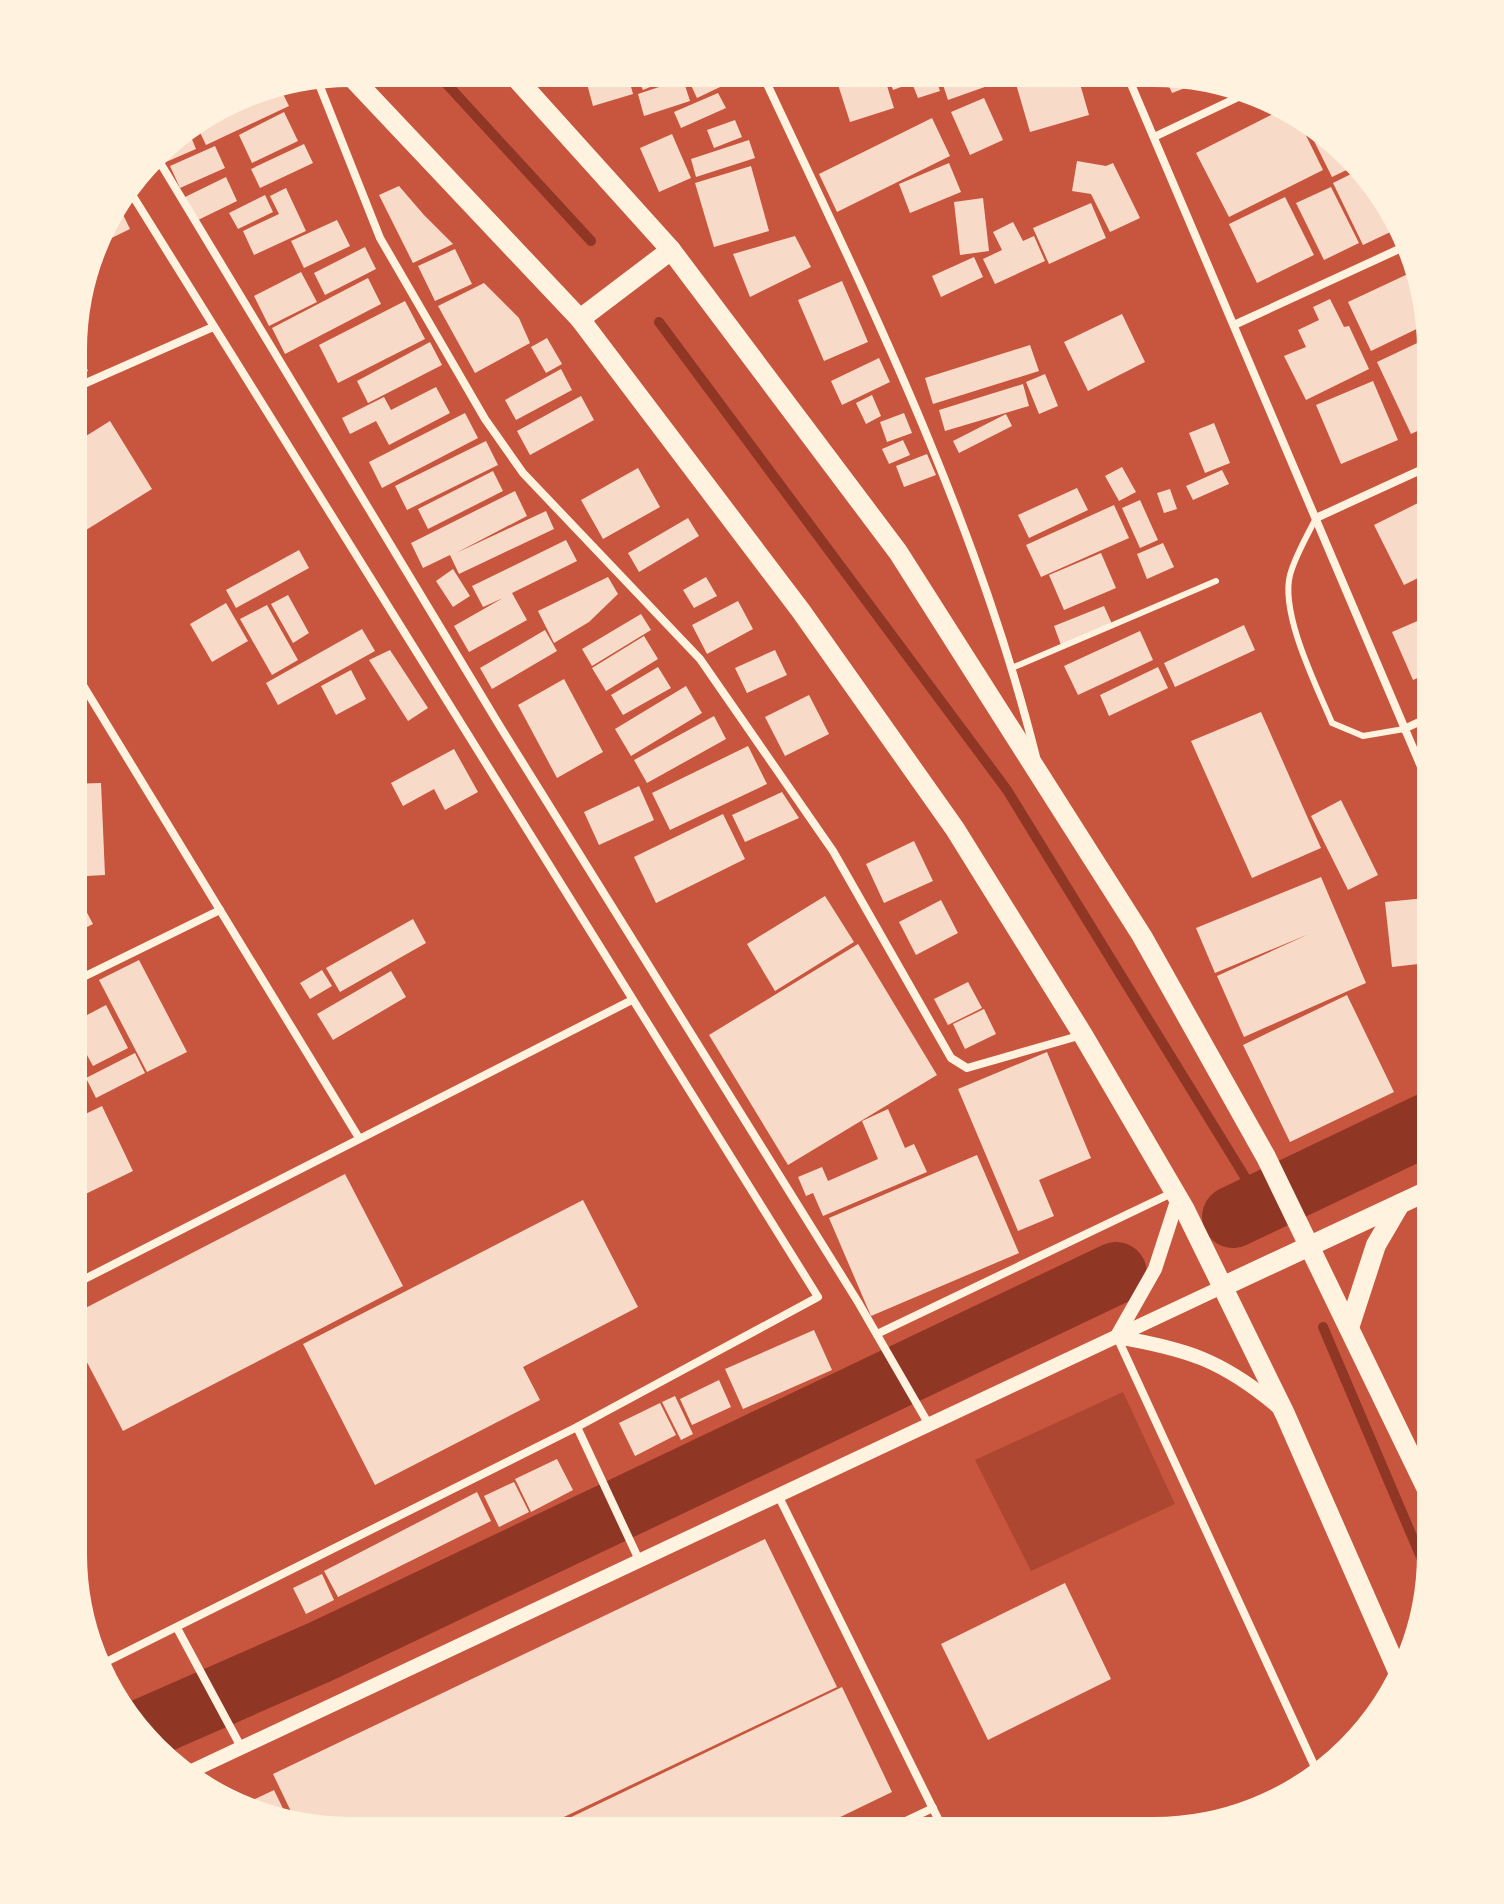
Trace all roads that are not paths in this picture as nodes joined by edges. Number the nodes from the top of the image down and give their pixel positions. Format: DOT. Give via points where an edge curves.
graph roads {
  1 [pos="766,82"];
  2 [pos="1130,82"];
  3 [pos="357,83"];
  4 [pos="520,83"];
  5 [pos="319,85"];
  6 [pos="1240,96"];
  7 [pos="1154,137"];
  8 [pos="160,162"];
  9 [pos="132,195"];
  10 [pos="1402,248"];
  11 [pos="671,250"];
  12 [pos="580,319"];
  13 [pos="1234,325"];
  14 [pos="213,327"];
  15 [pos="82,385"];
  16 [pos="1422,469"];
  17 [pos="1316,518"];
  18 [pos="1216,581"];
  19 [pos="1014,667"];
  20 [pos="82,684"];
  21 [pos="1422,721"];
  22 [pos="1404,729"];
  23 [pos="1422,769"];
  24 [pos="1040,773"];
  25 [pos="220,910"];
  26 [pos="82,978"];
  27 [pos="632,1000"];
  28 [pos="1083,1035"];
  29 [pos="359,1138"];
  30 [pos="1421,1194"];
  31 [pos="1179,1199"];
  32 [pos="1400,1204"];
  33 [pos="1310,1246"];
  34 [pos="82,1280"];
  35 [pos="1224,1286"];
  36 [pos="1349,1328"];
  37 [pos="879,1337"];
  38 [pos="1116,1337"];
  39 [pos="1285,1414"];
  40 [pos="928,1423"];
  41 [pos="577,1427"];
  42 [pos="1421,1477"];
  43 [pos="778,1495"];
  44 [pos="640,1562"];
  45 [pos="177,1628"];
  46 [pos="105,1663"];
  47 [pos="1396,1668"];
  48 [pos="241,1747"];
  49 [pos="1315,1768"];
  50 [pos="193,1770"];
  51 [pos="933,1808"];
  52 [pos="906,1821"];
  53 [pos="939,1821"];
  1 -- 19 [label="street" via="918,407"];
  2 -- 7 [label="street"];
  3 -- 12 [label="main road"];
  4 -- 11 [label="main road"];
  5 -- 28 [label="street" via="380,238 485,419 523,473 700,659 833,851 951,1058 967,1068"];
  6 -- 7 [label="street"];
  7 -- 13 [label="street"];
  8 -- 37 [label="street" via="501,728"];
  9 -- 14 [label="street"];
  10 -- 13 [label="street"];
  11 -- 12 [label="main road"];
  11 -- 24 [label="main road" via="898,552"];
  12 -- 28 [label="main road" via="883,726 955,829"];
  13 -- 17 [label="street"];
  14 -- 15 [label="street"];
  14 -- 27 [label="street"];
  16 -- 17 [label="street"];
  17 -- 22 [label="street"];
  17 -- 22 [label="lane" via="1289,577 1290,604 1305,661 1332,723 1363,736"];
  18 -- 19 [label="lane"];
  19 -- 24 [label="street"];
  20 -- 25 [label="street"];
  21 -- 22 [label="street"];
  22 -- 23 [label="street"];
  24 -- 33 [label="main road" via="1142,936"];
  25 -- 26 [label="street"];
  25 -- 29 [label="street"];
  27 -- 29 [label="street"];
  27 -- 41 [label="street" via="818,1297"];
  28 -- 31 [label="main road"];
  29 -- 34 [label="street"];
  30 -- 32 [label="main road"];
  31 -- 35 [label="main road"];
  31 -- 37 [label="street"];
  31 -- 38 [label="street" via="1155,1269"];
  32 -- 33 [label="main road"];
  32 -- 36 [label="main road" via="1376,1245"];
  33 -- 35 [label="main road"];
  33 -- 36 [label="main road"];
  35 -- 38 [label="street"];
  35 -- 39 [label="main road"];
  36 -- 42 [label="main road"];
  37 -- 40 [label="street"];
  38 -- 39 [label="street" via="1170,1346 1213,1361"];
  38 -- 40 [label="street"];
  38 -- 49 [label="street"];
  39 -- 47 [label="main road"];
  40 -- 43 [label="street"];
  41 -- 44 [label="street"];
  41 -- 45 [label="street"];
  43 -- 44 [label="street"];
  43 -- 51 [label="street"];
  44 -- 48 [label="street"];
  45 -- 46 [label="street"];
  45 -- 48 [label="street"];
  48 -- 50 [label="street"];
  51 -- 52 [label="street"];
  51 -- 53 [label="street"];
}
